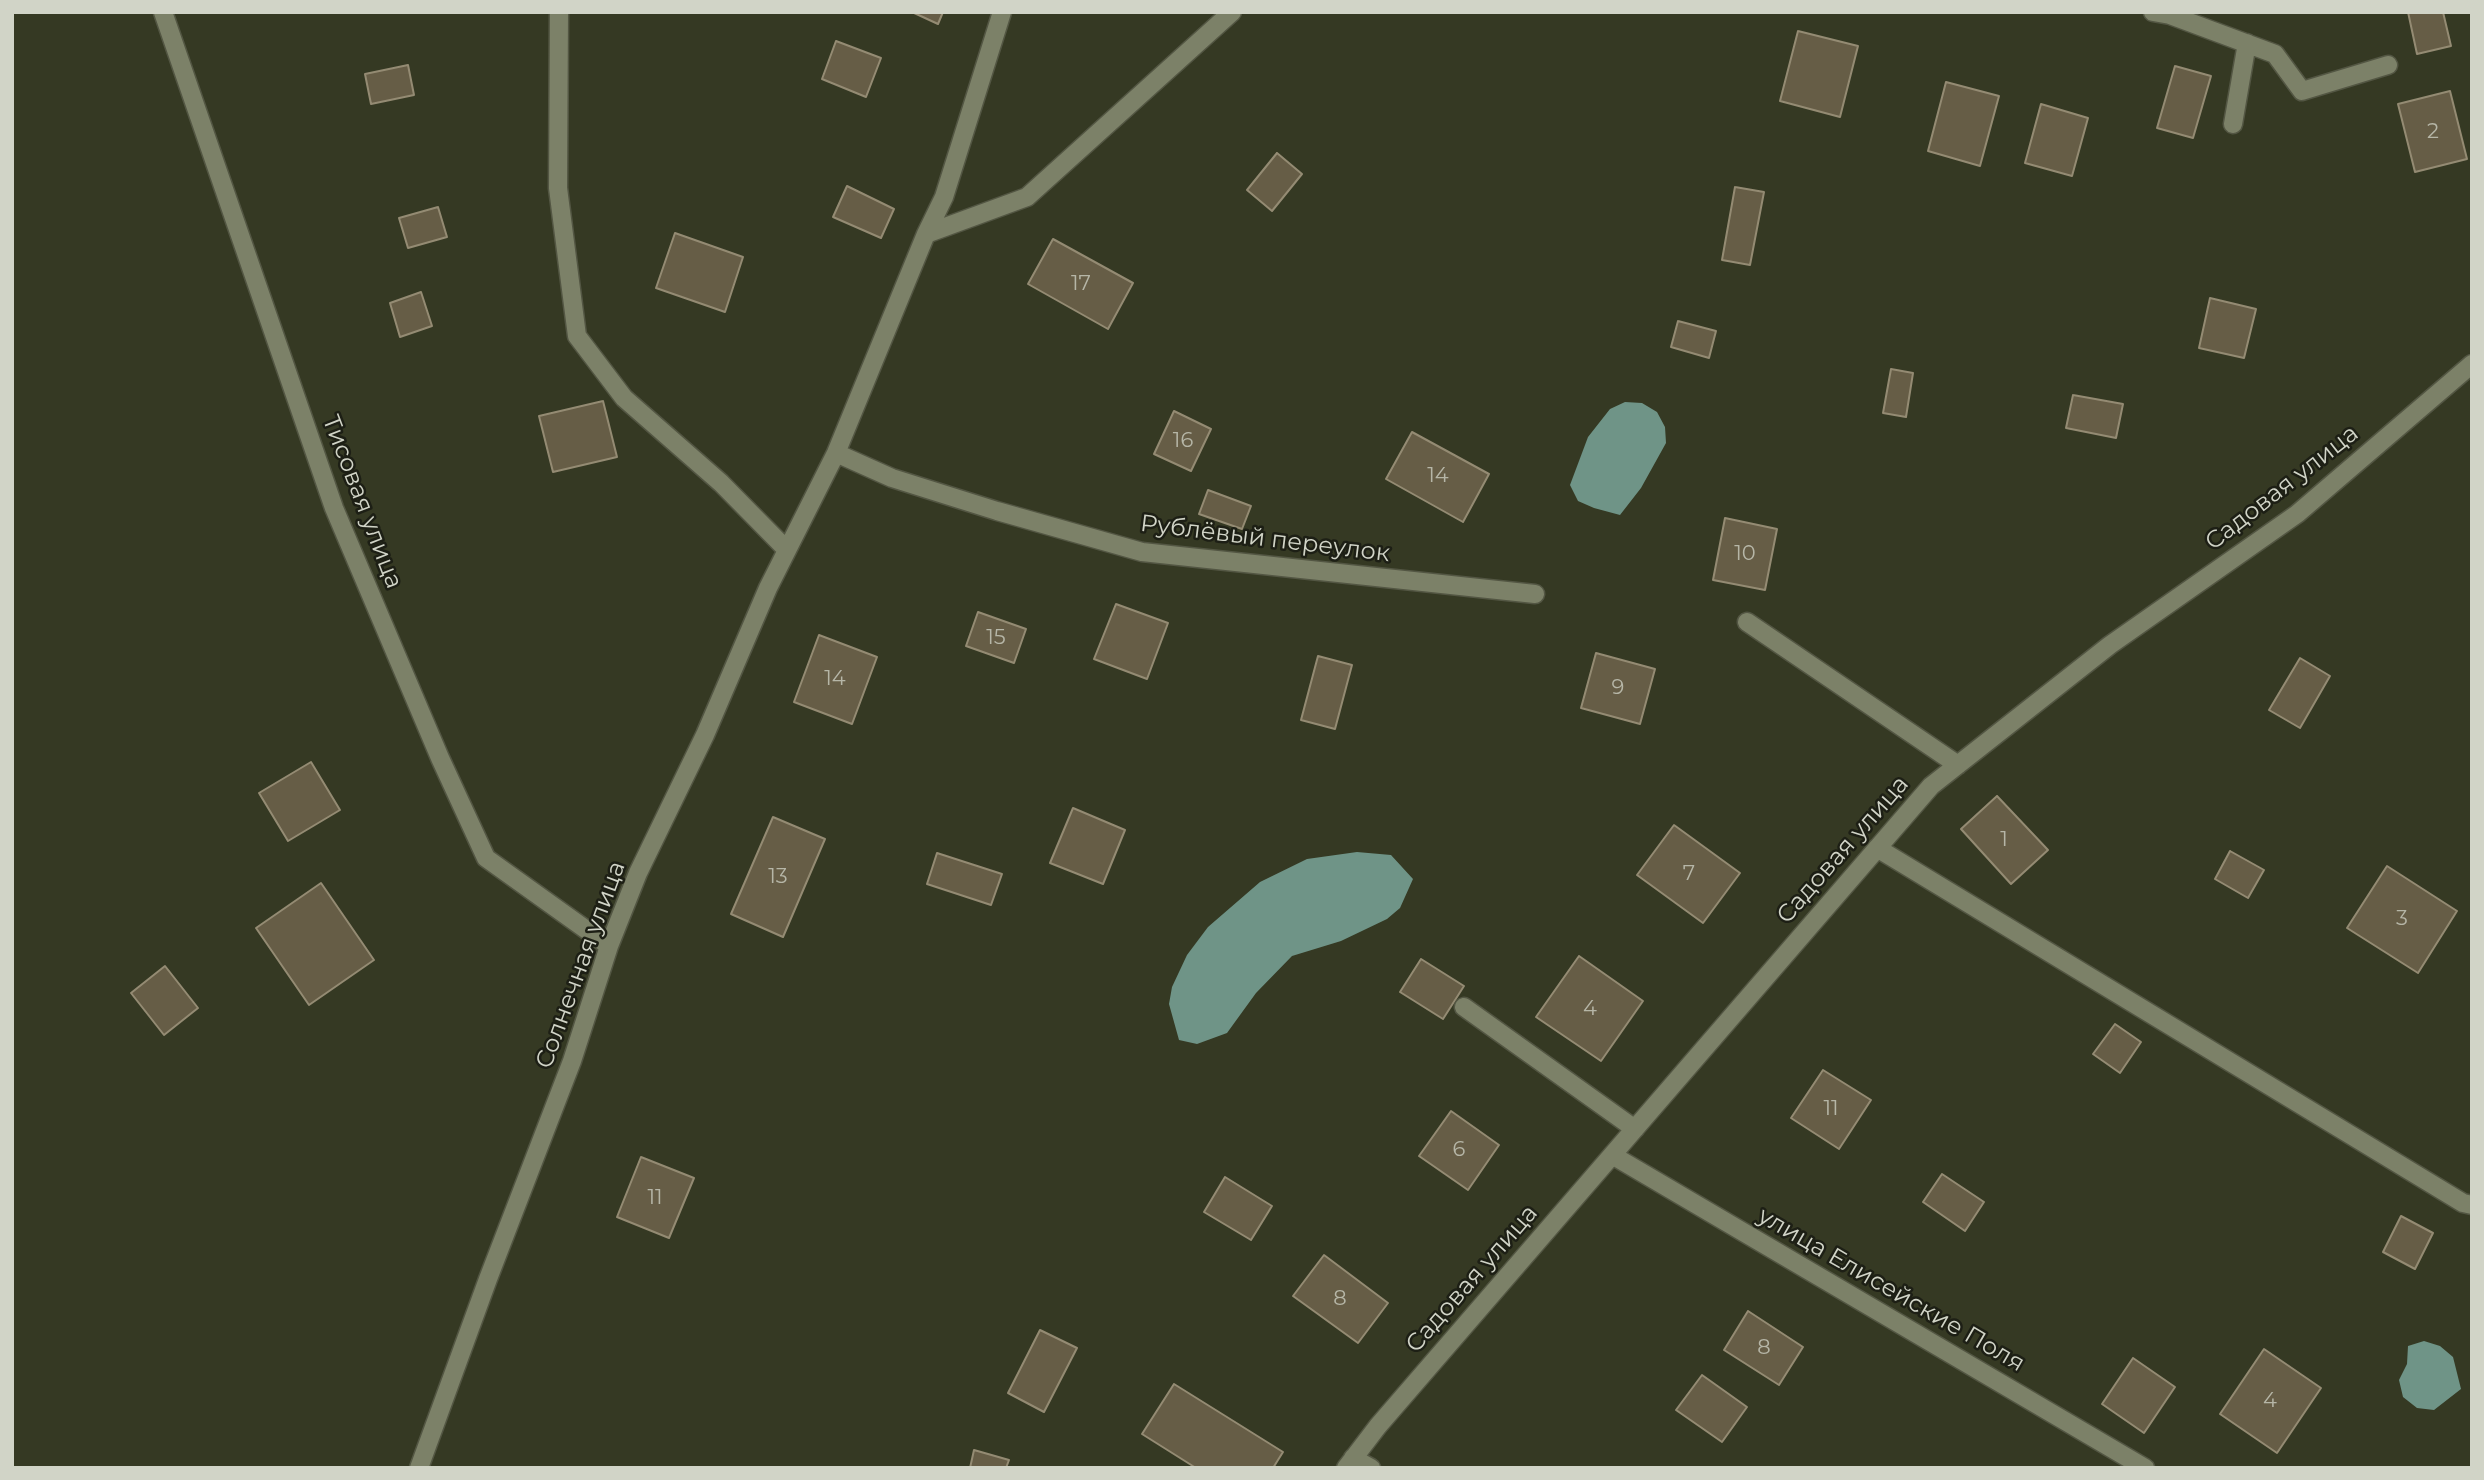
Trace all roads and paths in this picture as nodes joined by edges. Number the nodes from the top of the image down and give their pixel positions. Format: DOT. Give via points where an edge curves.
graph roads {
  1 [pos="163,12"];
  2 [pos="559,12"];
  3 [pos="1002,12"];
  4 [pos="1232,12"];
  5 [pos="2153,12"];
  6 [pos="2247,43"];
  7 [pos="2388,65"];
  8 [pos="2233,124"];
  9 [pos="926,234"];
  10 [pos="2472,365"];
  11 [pos="836,453"];
  12 [pos="787,550"];
  13 [pos="1535,594"];
  14 [pos="1747,622"];
  15 [pos="1958,765"];
  16 [pos="1877,848"];
  17 [pos="609,946"];
  18 [pos="1464,1007"];
  19 [pos="1634,1129"];
  20 [pos="1612,1155"];
  21 [pos="2472,1205"];
  22 [pos="1350,1463"];
  23 [pos="419,1468"];
  24 [pos="1371,1468"];
  25 [pos="2145,1468"];
  1 -- 17 [label="street, Тисовая улица" via="334,508 486,858"];
  2 -- 12 [label="street" via="558,188 577,336 624,398 721,483"];
  3 -- 9 [label="street, Солнечная улица" via="944,197"];
  4 -- 9 [label="street" via="1027,197"];
  5 -- 6 [label="street"];
  6 -- 7 [label="street" via="2274,54 2302,90"];
  6 -- 8 [label="street"];
  9 -- 11 [label="street, Солнечная улица"];
  10 -- 15 [label="street, Садовая улица" via="2297,514 2110,645"];
  11 -- 12 [label="street, Солнечная улица"];
  11 -- 13 [label="street, Рублёвый переулок" via="892,478 1142,552"];
  12 -- 17 [label="street, Солнечная улица"];
  14 -- 15 [label="street"];
  15 -- 16 [label="street, Садовая улица" via="1931,786"];
  16 -- 19 [label="street, Садовая улица"];
  16 -- 21 [label="street"];
  17 -- 23 [label="street, Солнечная улица" via="572,1061"];
  18 -- 19 [label="street"];
  19 -- 20 [label="street, Садовая улица"];
  20 -- 22 [label="street, Садовая улица"];
  20 -- 25 [label="street, улица Елисейские Поля"];
  22 -- 24 [label="street"];
}
